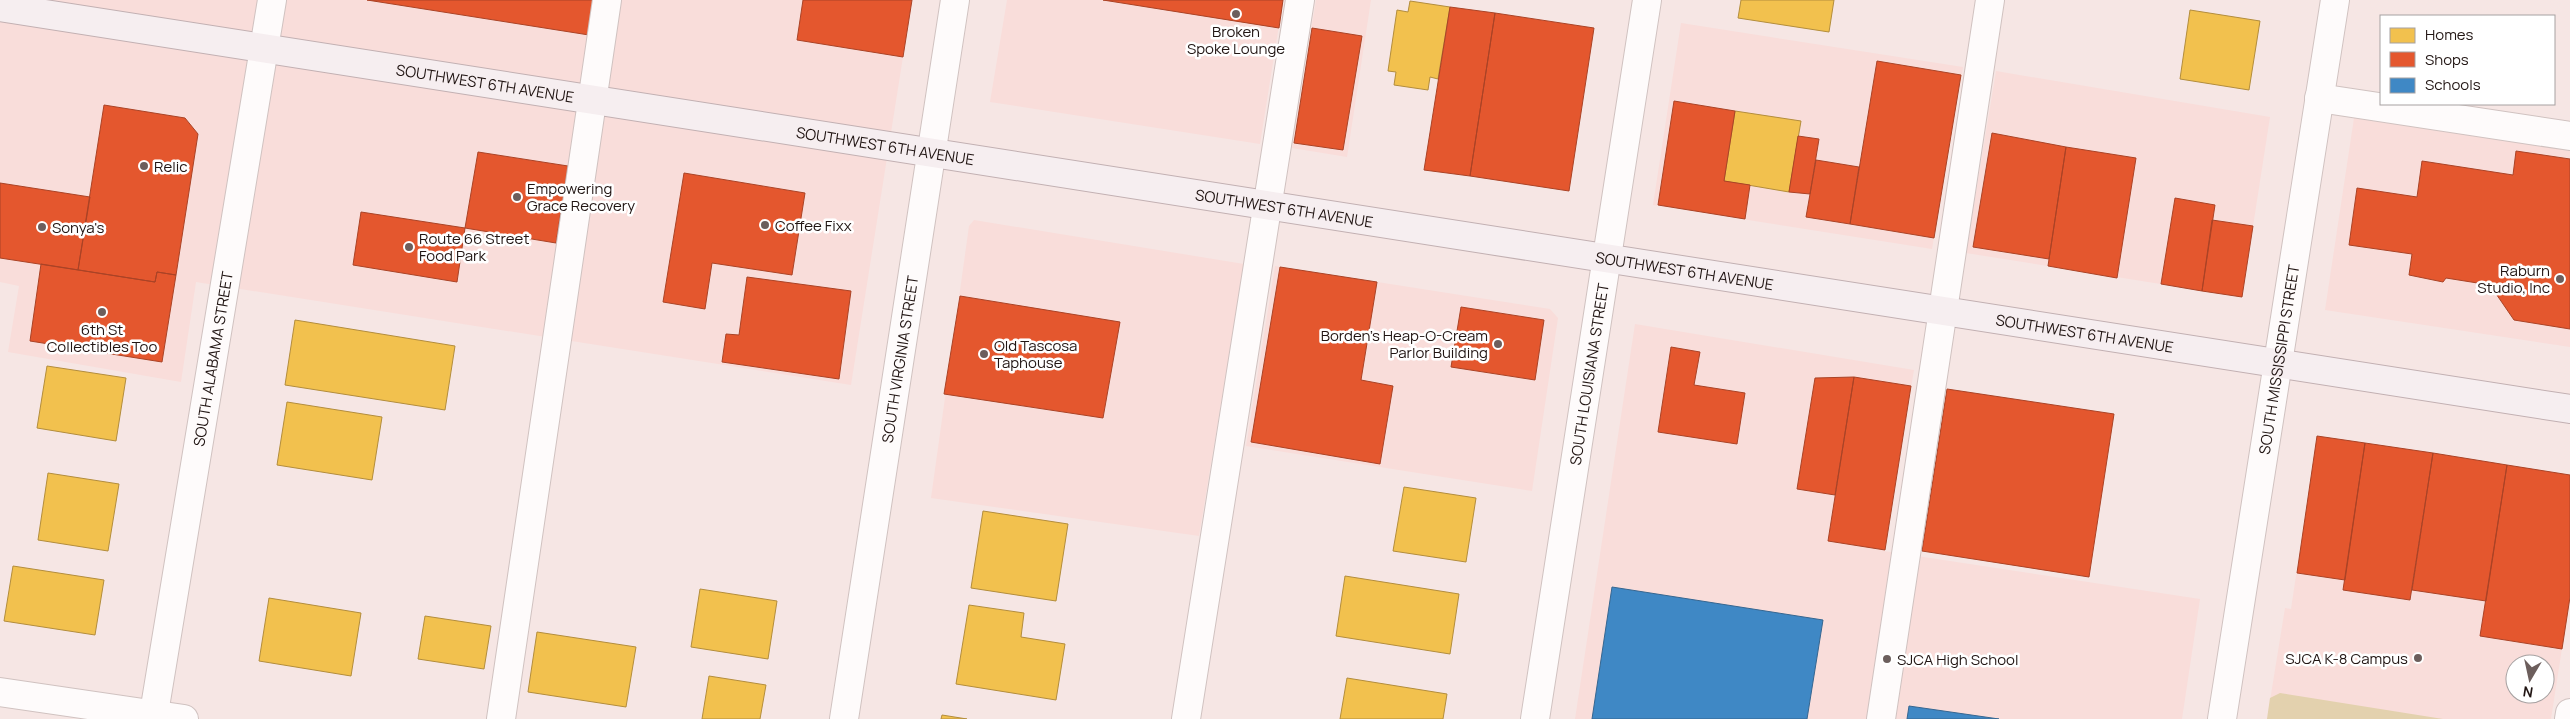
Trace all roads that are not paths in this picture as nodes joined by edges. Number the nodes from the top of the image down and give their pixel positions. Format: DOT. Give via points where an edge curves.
graph roads {
  1 [pos="272,0"];
  2 [pos="606,0"];
  3 [pos="954,0"];
  4 [pos="1300,0"];
  5 [pos="1647,0"];
  6 [pos="1990,0"];
  7 [pos="2335,0"];
  8 [pos="0,7"];
  9 [pos="264,50"];
  10 [pos="2319,98"];
  11 [pos="591,100"];
  12 [pos="2570,136"];
  13 [pos="932,152"];
  14 [pos="1268,204"];
  15 [pos="1607,257"];
  16 [pos="1942,310"];
  17 [pos="2278,364"];
  18 [pos="2570,409"];
  19 [pos="0,692"];
  20 [pos="2570,713"];
  21 [pos="154,717"];
  22 [pos="184,719"];
  23 [pos="501,719"];
  24 [pos="844,719"];
  25 [pos="1186,719"];
  26 [pos="1535,719"];
  27 [pos="1881,719"];
  28 [pos="2222,719"];
  29 [pos="2569,719"];
  1 -- 9 [label="street, SOUTH ALABAMA STREET"];
  2 -- 11 [label="street"];
  3 -- 13 [label="street, SOUTH VIRGINIA STREET"];
  4 -- 14 [label="street"];
  5 -- 15 [label="street, SOUTH LOUISIANA STREET"];
  6 -- 16 [label="street"];
  7 -- 10 [label="street, SOUTH MISSISSIPPI STREET"];
  8 -- 9 [label="main road, SOUTHWEST 6TH AVENUE"];
  9 -- 11 [label="main road, SOUTHWEST 6TH AVENUE"];
  9 -- 21 [label="street, SOUTH ALABAMA STREET"];
  10 -- 12 [label="street"];
  10 -- 17 [label="street, SOUTH MISSISSIPPI STREET"];
  11 -- 13 [label="main road, SOUTHWEST 6TH AVENUE"];
  11 -- 23 [label="street"];
  13 -- 14 [label="main road, SOUTHWEST 6TH AVENUE"];
  13 -- 24 [label="street, SOUTH VIRGINIA STREET"];
  14 -- 15 [label="main road, SOUTHWEST 6TH AVENUE"];
  14 -- 25 [label="street"];
  15 -- 16 [label="main road, SOUTHWEST 6TH AVENUE"];
  15 -- 26 [label="street, SOUTH LOUISIANA STREET"];
  16 -- 17 [label="main road, SOUTHWEST 6TH AVENUE"];
  16 -- 27 [label="street"];
  17 -- 18 [label="main road, SOUTHWEST 6TH AVENUE"];
  17 -- 28 [label="street, SOUTH MISSISSIPPI STREET"];
  19 -- 21 [label="street"];
  20 -- 29 [label="street"];
  21 -- 22 [label="street"];
}
